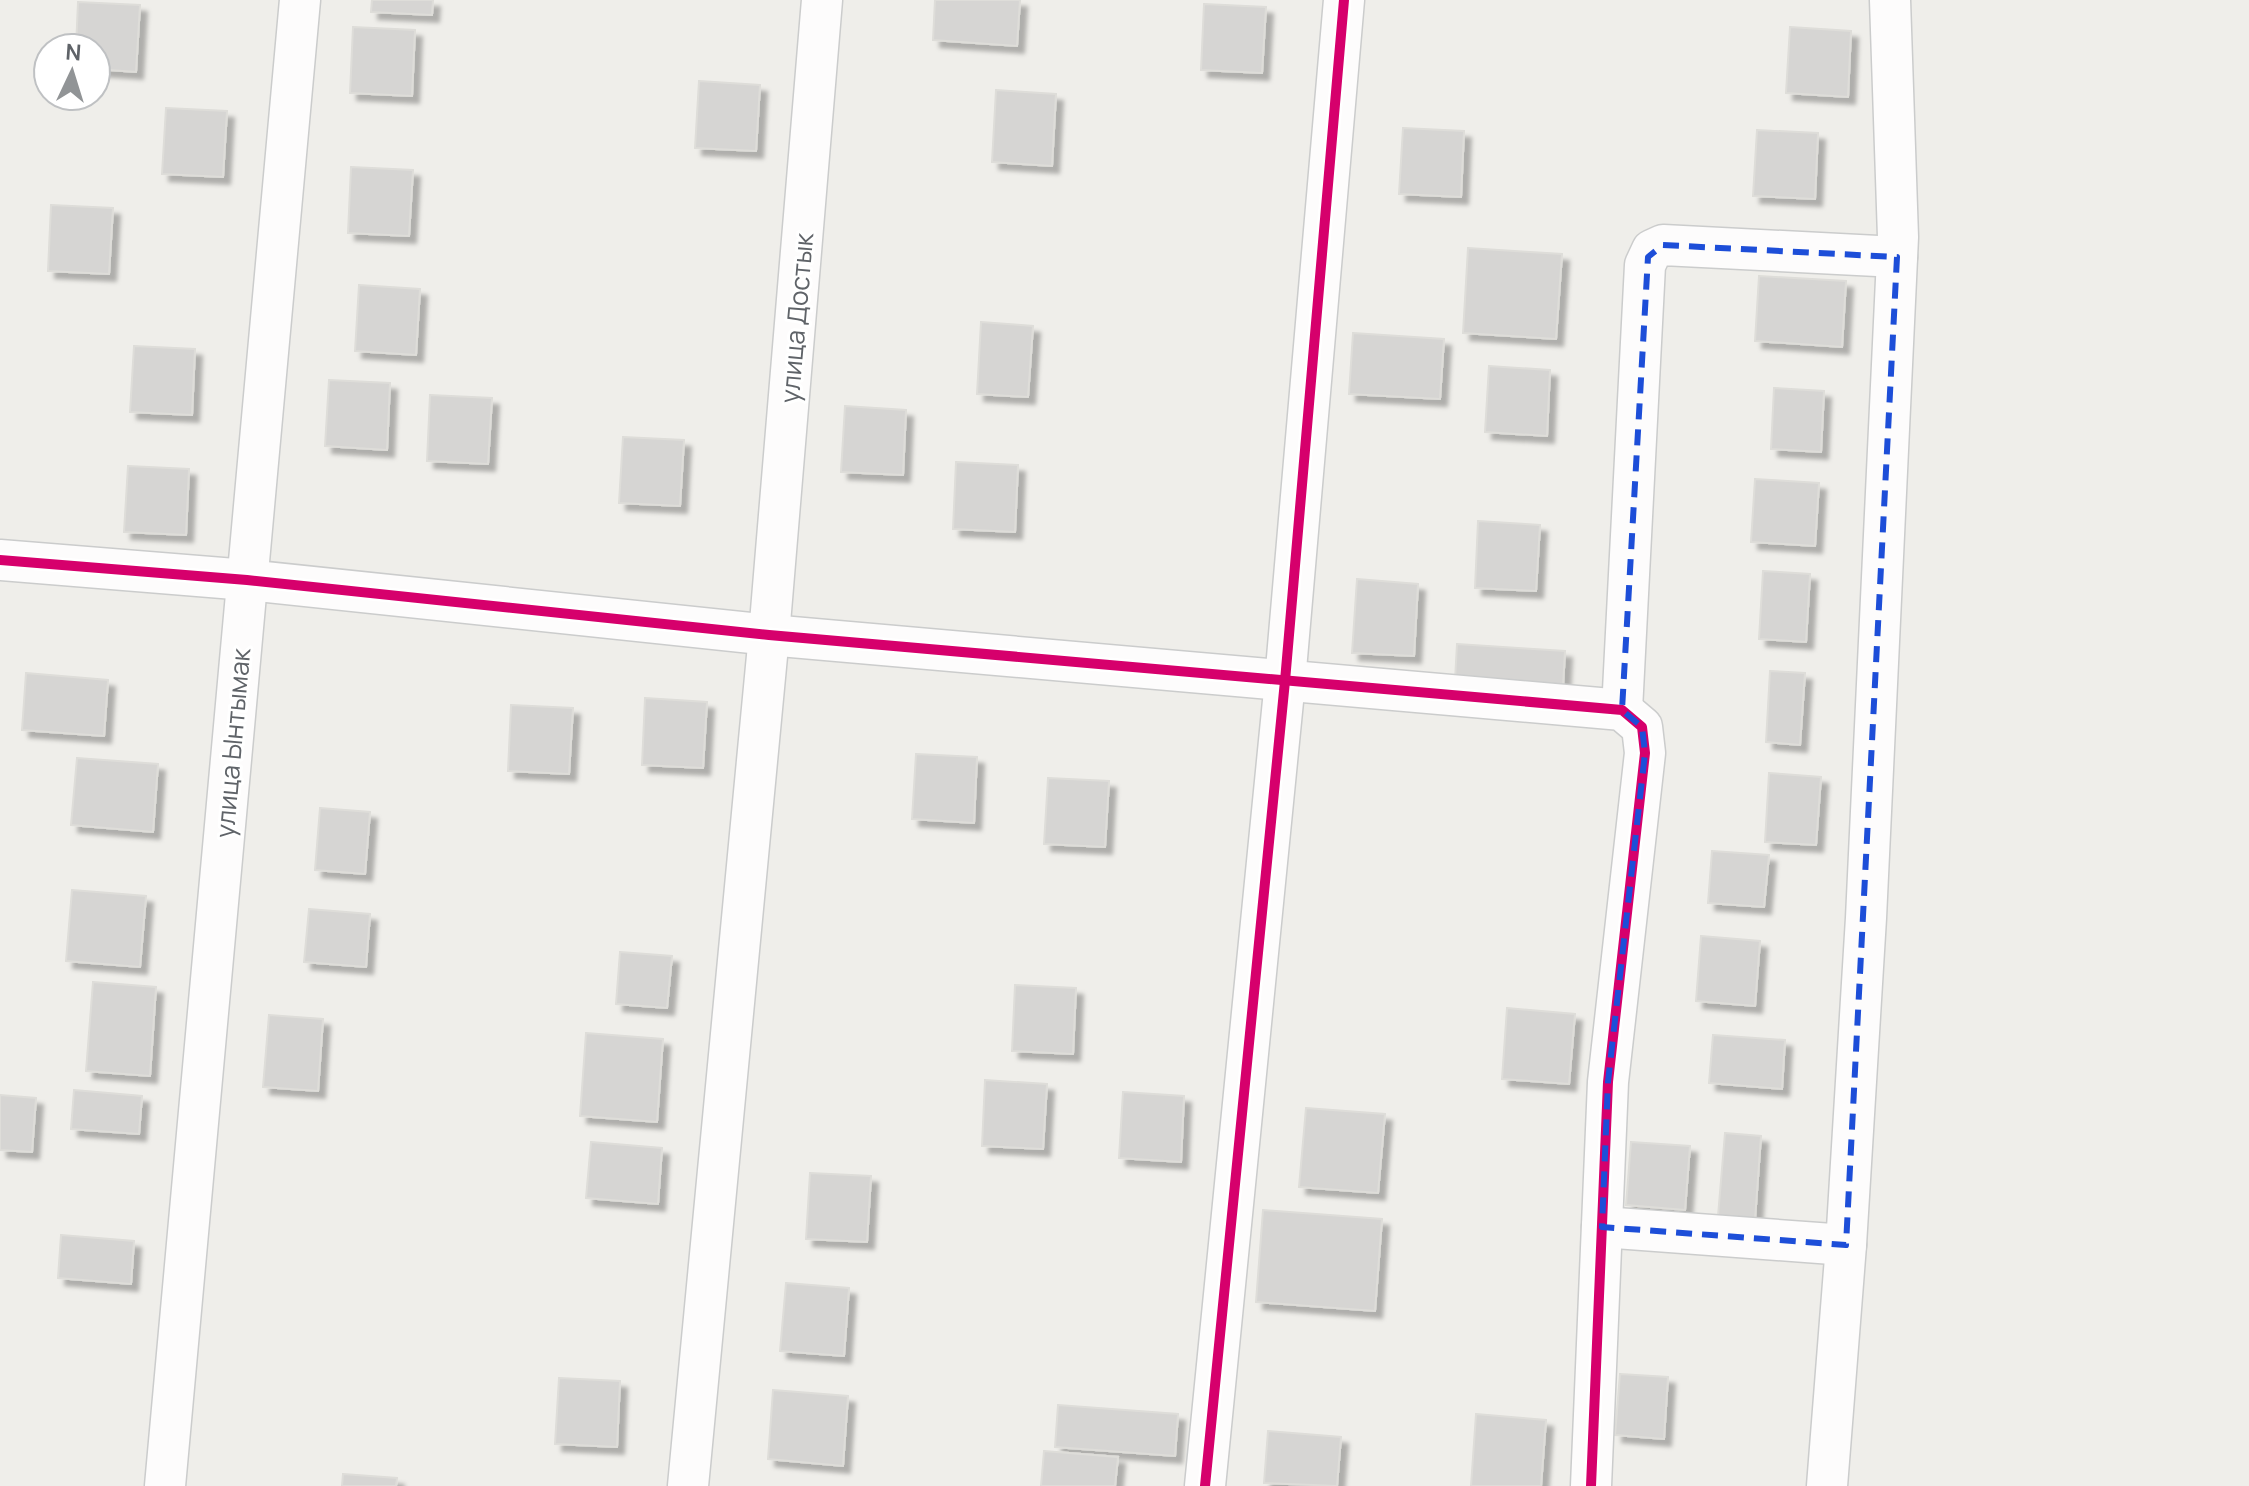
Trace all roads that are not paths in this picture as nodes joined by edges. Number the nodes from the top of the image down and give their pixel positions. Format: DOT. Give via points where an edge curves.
graph roads {
  1 [pos="300,0"];
  2 [pos="822,0"];
  3 [pos="1344,0"];
  4 [pos="1890,0"];
  5 [pos="1897,257"];
  6 [pos="0,560"];
  7 [pos="247,580"];
  8 [pos="769,635"];
  9 [pos="1285,681"];
  10 [pos="1622,710"];
  11 [pos="1602,1227"];
  12 [pos="1846,1245"];
  13 [pos="165,1486"];
  14 [pos="688,1486"];
  15 [pos="1205,1486"];
  16 [pos="1591,1486"];
  17 [pos="1827,1486"];
  1 -- 7 [label="street, улица Ынтымак"];
  2 -- 8 [label="street, улица Достык"];
  3 -- 9 [label="street"];
  4 -- 5 [label="street"];
  5 -- 10 [label="street" via="1663,245 1652,250 1645,265"];
  5 -- 12 [label="street"];
  6 -- 7 [label="street"];
  7 -- 8 [label="street"];
  7 -- 13 [label="street, улица Ынтымак"];
  8 -- 9 [label="street"];
  8 -- 14 [label="street, улица Достык"];
  9 -- 10 [label="street"];
  9 -- 15 [label="street"];
  10 -- 11 [label="street" via="1642,727 1645,753 1608,1082"];
  11 -- 12 [label="street"];
  11 -- 16 [label="street"];
  12 -- 17 [label="street"];
}
